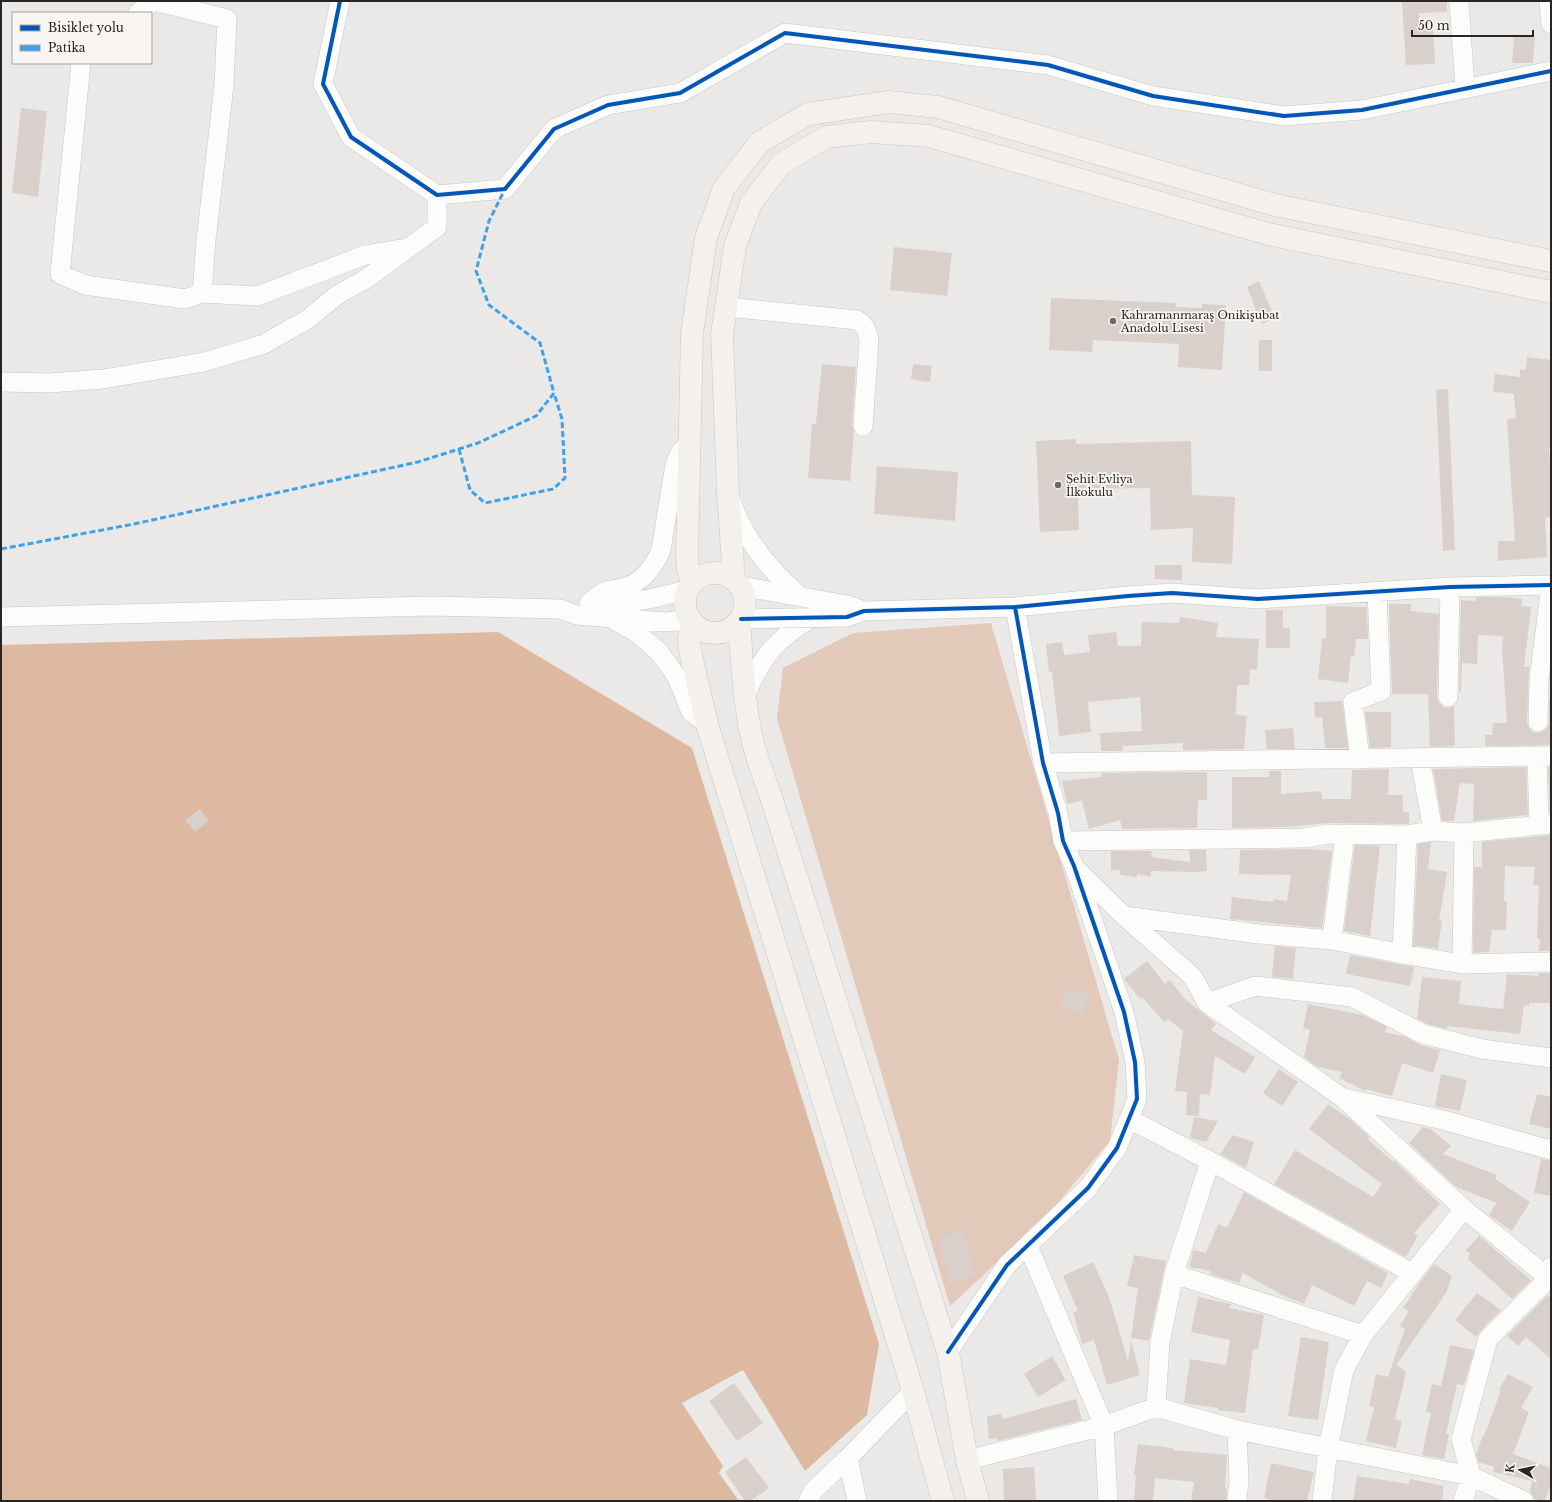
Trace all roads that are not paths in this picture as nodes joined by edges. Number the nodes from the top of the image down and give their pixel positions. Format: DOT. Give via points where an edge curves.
graph roads {
  1 [pos="154,1"];
  2 [pos="340,1"];
  3 [pos="1459,1"];
  4 [pos="1549,1"];
  5 [pos="139,12"];
  6 [pos="1551,24"];
  7 [pos="81,64"];
  8 [pos="1551,70"];
  9 [pos="1465,88"];
  10 [pos="437,195"];
  11 [pos="409,248"];
  12 [pos="1551,261"];
  13 [pos="1551,292"];
  14 [pos="202,293"];
  15 [pos="726,307"];
  16 [pos="1,382"];
  17 [pos="863,426"];
  18 [pos="689,444"];
  19 [pos="728,492"];
  20 [pos="737,583"];
  21 [pos="1551,586"];
  22 [pos="690,587"];
  23 [pos="1450,587"];
  24 [pos="1377,591"];
  25 [pos="801,597"];
  26 [pos="589,603"];
  27 [pos="1015,607"];
  28 [pos="560,609"];
  29 [pos="864,611"];
  30 [pos="1,617"];
  31 [pos="608,617"];
  32 [pos="813,618"];
  33 [pos="740,620"];
  34 [pos="691,621"];
  35 [pos="1448,697"];
  36 [pos="745,698"];
  37 [pos="1538,722"];
  38 [pos="707,724"];
  39 [pos="1544,756"];
  40 [pos="1420,758"];
  41 [pos="1360,759"];
  42 [pos="1042,763"];
  43 [pos="1545,825"];
  44 [pos="1433,831"];
  45 [pos="1464,833"];
  46 [pos="1345,835"];
  47 [pos="1407,835"];
  48 [pos="1063,841"];
  49 [pos="1074,866"];
  50 [pos="1124,916"];
  51 [pos="1332,940"];
  52 [pos="1402,954"];
  53 [pos="1551,962"];
  54 [pos="1462,964"];
  55 [pos="1207,1003"];
  56 [pos="1551,1058"];
  57 [pos="1343,1098"];
  58 [pos="1129,1119"];
  59 [pos="1551,1150"];
  60 [pos="1210,1161"];
  61 [pos="1464,1209"];
  62 [pos="1028,1246"];
  63 [pos="1412,1273"];
  64 [pos="1174,1274"];
  65 [pos="1550,1276"];
  66 [pos="1363,1335"];
  67 [pos="948,1352"];
  68 [pos="913,1391"];
  69 [pos="1156,1407"];
  70 [pos="1104,1426"];
  71 [pos="1238,1430"];
  72 [pos="1328,1448"];
  73 [pos="848,1458"];
  74 [pos="966,1460"];
  75 [pos="1471,1476"];
  76 [pos="808,1501"];
  77 [pos="857,1501"];
  78 [pos="943,1501"];
  79 [pos="978,1501"];
  80 [pos="1108,1501"];
  81 [pos="1237,1501"];
  82 [pos="1322,1501"];
  83 [pos="1463,1501"];
  84 [pos="1524,1501"];
  1 -- 5 [label="street"];
  1 -- 14 [label="street" via="227,19 224,85"];
  2 -- 10 [label="street" via="323,84 351,137"];
  3 -- 9 [label="street"];
  4 -- 6 [label="street"];
  7 -- 14 [label="street" via="60,274 85,285 177,298 185,299"];
  8 -- 9 [label="street"];
  9 -- 10 [label="street" via="1362,110 1284,116 1153,96 1048,65 784,33 680,93 608,105 554,129 505,189"];
  10 -- 11 [label="street" via="437,227"];
  11 -- 14 [label="street" via="365,255 257,296"];
  11 -- 16 [label="street" via="366,279 337,295 308,319 264,344 204,362 103,379 50,383"];
  12 -- 18 [label="main road" via="1275,205 938,107 889,102 808,114 760,142 721,195 706,238 692,333"];
  13 -- 15 [label="main road" via="1268,234 929,136 871,132 826,137 781,164 750,203 735,246"];
  15 -- 17 [label="street" via="858,320 862,323 869,340"];
  15 -- 19 [label="main road" via="722,334"];
  18 -- 22 [label="main road" via="687,555"];
  18 -- 26 [label="street" via="680,453 675,465 661,550 652,567 639,580 624,588 606,591"];
  19 -- 20 [label="main road"];
  19 -- 25 [label="street" via="746,534 758,553"];
  20 -- 22 [label="main road" via="726,575 717,573 700,577"];
  20 -- 25 [label="street"];
  20 -- 33 [label="main road" via="744,594 745,602"];
  21 -- 23 [label="street"];
  21 -- 37 [label="street" via="1539,679"];
  22 -- 26 [label="street" via="626,603"];
  22 -- 34 [label="main road" via="685,606"];
  23 -- 24 [label="street"];
  23 -- 35 [label="street"];
  24 -- 27 [label="street" via="1258,599 1172,593"];
  24 -- 41 [label="street" via="1381,691 1353,702"];
  25 -- 29 [label="street" via="847,605"];
  26 -- 28 [label="street" via="576,603"];
  27 -- 29 [label="street"];
  27 -- 42 [label="street"];
  28 -- 30 [label="street" via="430,606"];
  28 -- 31 [label="street" via="577,615"];
  29 -- 32 [label="street" via="847,617"];
  31 -- 34 [label="street" via="665,622"];
  31 -- 38 [label="street" via="637,633 659,652 677,677 691,712"];
  32 -- 33 [label="street"];
  32 -- 36 [label="street" via="795,628 774,646 756,671"];
  33 -- 34 [label="main road" via="732,628 716,633 703,630"];
  33 -- 36 [label="main road"];
  34 -- 38 [label="main road" via="690,651"];
  36 -- 67 [label="main road" via="757,758"];
  38 -- 68 [label="main road"];
  39 -- 40 [label="street"];
  39 -- 43 [label="street"];
  40 -- 41 [label="street"];
  40 -- 44 [label="street"];
  41 -- 42 [label="street"];
  42 -- 48 [label="street" via="1058,813"];
  43 -- 45 [label="street"];
  44 -- 45 [label="street"];
  44 -- 47 [label="street"];
  45 -- 54 [label="street"];
  46 -- 47 [label="street"];
  46 -- 48 [label="street" via="1330,834 1304,838"];
  46 -- 51 [label="street"];
  47 -- 52 [label="street"];
  48 -- 49 [label="street"];
  49 -- 50 [label="street"];
  49 -- 58 [label="street" via="1124,1012 1135,1062 1137,1099"];
  50 -- 51 [label="street" via="1259,934"];
  50 -- 55 [label="street" via="1193,977"];
  51 -- 52 [label="street"];
  52 -- 54 [label="street"];
  53 -- 54 [label="street"];
  55 -- 56 [label="street" via="1255,986 1352,997 1423,1034 1482,1049"];
  55 -- 57 [label="street"];
  57 -- 59 [label="street" via="1443,1120"];
  57 -- 61 [label="street"];
  58 -- 60 [label="street"];
  58 -- 62 [label="street" via="1118,1148 1088,1188"];
  60 -- 63 [label="street"];
  60 -- 64 [label="street"];
  61 -- 63 [label="street"];
  61 -- 65 [label="street"];
  62 -- 67 [label="street" via="1007,1265"];
  62 -- 70 [label="street"];
  63 -- 66 [label="street"];
  64 -- 66 [label="street"];
  64 -- 69 [label="street" via="1160,1344"];
  65 -- 75 [label="street" via="1488,1339 1461,1439"];
  66 -- 72 [label="street" via="1344,1370"];
  67 -- 74 [label="main road"];
  68 -- 73 [label="street"];
  68 -- 78 [label="main road"];
  69 -- 70 [label="street"];
  69 -- 71 [label="street"];
  70 -- 74 [label="street"];
  70 -- 80 [label="street"];
  71 -- 72 [label="street"];
  71 -- 81 [label="street"];
  72 -- 75 [label="street"];
  72 -- 82 [label="street"];
  73 -- 76 [label="street" via="813,1491"];
  73 -- 77 [label="street"];
  74 -- 79 [label="main road"];
  75 -- 83 [label="street"];
  75 -- 84 [label="street"];
}
